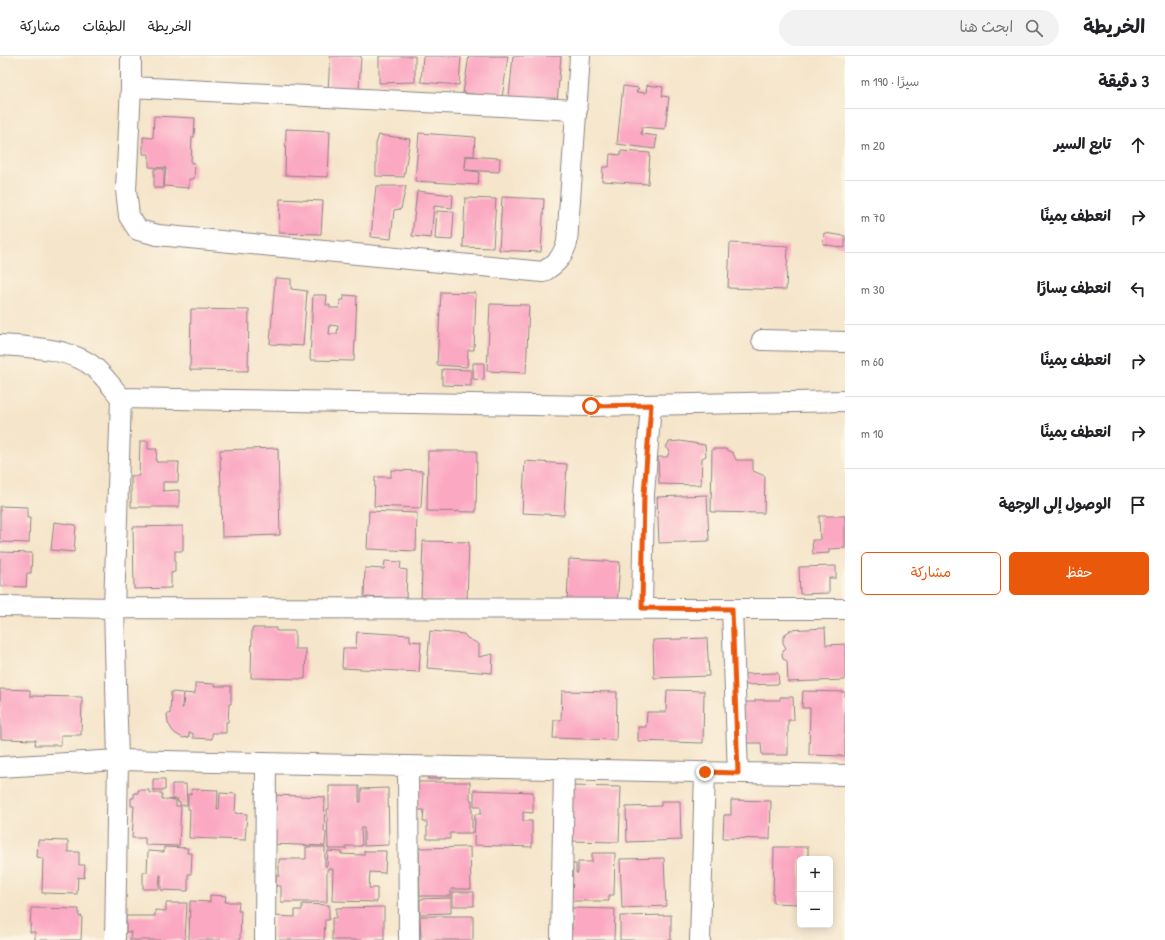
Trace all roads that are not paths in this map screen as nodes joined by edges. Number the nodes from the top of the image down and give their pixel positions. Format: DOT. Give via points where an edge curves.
graph roads {
  1 [pos="131,56"];
  2 [pos="580,56"];
  3 [pos="131,87"];
  4 [pos="577,110"];
  5 [pos="762,340"];
  6 [pos="845,342"];
  7 [pos="0,345"];
  8 [pos="121,398"];
  9 [pos="845,401"];
  10 [pos="651,405"];
  11 [pos="0,606"];
  12 [pos="114,608"];
  13 [pos="642,608"];
  14 [pos="732,609"];
  15 [pos="845,609"];
  16 [pos="118,760"];
  17 [pos="266,763"];
  18 [pos="408,766"];
  19 [pos="0,767"];
  20 [pos="564,769"];
  21 [pos="705,772"];
  22 [pos="738,773"];
  23 [pos="845,775"];
  24 [pos="115,940"];
  25 [pos="265,940"];
  26 [pos="409,940"];
  27 [pos="561,940"];
  28 [pos="700,940"];
  1 -- 3 [label="street"];
  2 -- 4 [label="street"];
  3 -- 4 [label="street"];
  3 -- 4 [label="street" via="126,190 128,216 138,230 158,235 543,272 556,264 563,255 567,243"];
  5 -- 6 [label="street"];
  7 -- 8 [label="street" via="59,351 76,356 94,367"];
  8 -- 10 [label="street"];
  8 -- 12 [label="street"];
  9 -- 10 [label="street"];
  10 -- 13 [label="street" via="644,494"];
  11 -- 12 [label="street"];
  12 -- 13 [label="street"];
  12 -- 16 [label="street"];
  13 -- 14 [label="street"];
  14 -- 15 [label="street"];
  14 -- 22 [label="street"];
  16 -- 17 [label="street"];
  16 -- 19 [label="street"];
  16 -- 24 [label="street"];
  17 -- 18 [label="street"];
  17 -- 25 [label="street"];
  18 -- 20 [label="street"];
  18 -- 26 [label="street"];
  20 -- 21 [label="street"];
  20 -- 27 [label="street"];
  21 -- 22 [label="street"];
  21 -- 28 [label="street"];
  22 -- 23 [label="street"];
}
